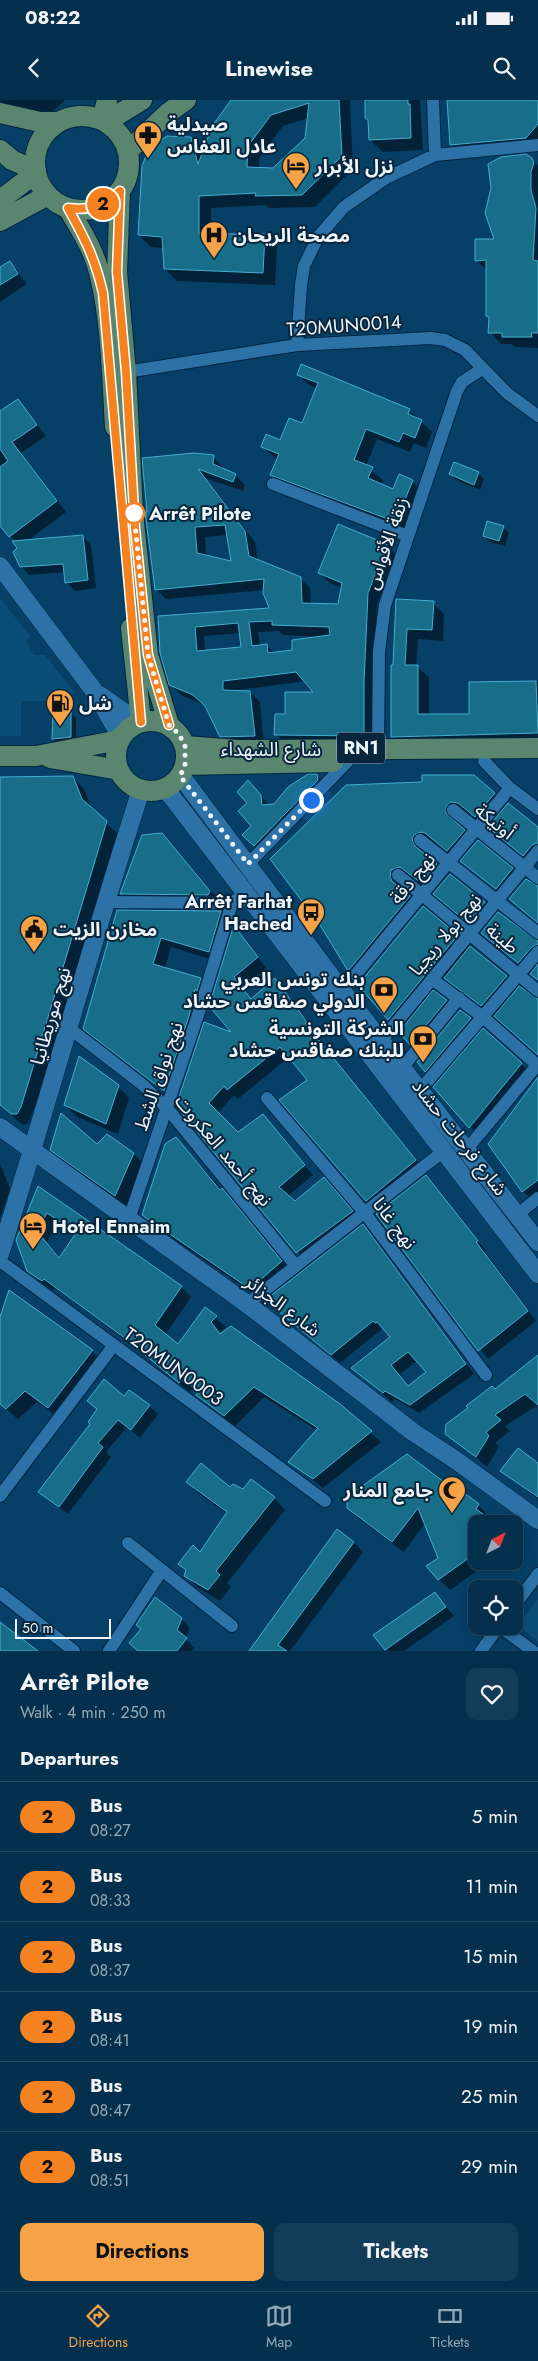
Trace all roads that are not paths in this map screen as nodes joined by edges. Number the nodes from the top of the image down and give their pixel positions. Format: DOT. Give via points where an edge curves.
graph roads {
  1 [pos="107,100"];
  2 [pos="142,100"];
  3 [pos="186,100"];
  4 [pos="432,100"];
  5 [pos="0,113"];
  6 [pos="70,113"];
  7 [pos="104,121"];
  8 [pos="538,145"];
  9 [pos="0,150"];
  10 [pos="128,151"];
  11 [pos="435,155"];
  12 [pos="36,172"];
  13 [pos="120,191"];
  14 [pos="48,195"];
  15 [pos="0,200"];
  16 [pos="68,208"];
  17 [pos="0,221"];
  18 [pos="297,345"];
  19 [pos="482,369"];
  20 [pos="126,372"];
  21 [pos="538,416"];
  22 [pos="273,484"];
  23 [pos="408,536"];
  24 [pos="0,566"];
  25 [pos="95,692"];
  26 [pos="139,723"];
  27 [pos="169,725"];
  28 [pos="120,739"];
  29 [pos="185,746"];
  30 [pos="378,748"];
  31 [pos="538,748"];
  32 [pos="0,756"];
  33 [pos="36,756"];
  34 [pos="484,761"];
  35 [pos="538,761"];
  36 [pos="348,762"];
  37 [pos="119,770"];
  38 [pos="183,771"];
  39 [pos="165,788"];
  40 [pos="510,788"];
  41 [pos="141,790"];
  42 [pos="453,810"];
  43 [pos="538,810"];
  44 [pos="475,830"];
  45 [pos="420,840"];
  46 [pos="538,851"];
  47 [pos="449,863"];
  48 [pos="248,864"];
  49 [pos="524,868"];
  50 [pos="398,875"];
  51 [pos="538,878"];
  52 [pos="422,895"];
  53 [pos="239,898"];
  54 [pos="104,902"];
  55 [pos="496,902"];
  56 [pos="538,934"];
  57 [pos="470,935"];
  58 [pos="538,952"];
  59 [pos="519,975"];
  60 [pos="432,979"];
  61 [pos="538,991"];
  62 [pos="342,992"];
  63 [pos="459,998"];
  64 [pos="483,1017"];
  65 [pos="69,1028"];
  66 [pos="381,1041"];
  67 [pos="538,1064"];
  68 [pos="402,1068"];
  69 [pos="420,1090"];
  70 [pos="268,1098"];
  71 [pos="167,1108"];
  72 [pos="0,1127"];
  73 [pos="467,1149"];
  74 [pos="445,1150"];
  75 [pos="33,1151"];
  76 [pos="538,1198"];
  77 [pos="364,1212"];
  78 [pos="517,1214"];
  79 [pos="129,1219"];
  80 [pos="538,1242"];
  81 [pos="0,1254"];
  82 [pos="0,1261"];
  83 [pos="296,1266"];
  84 [pos="538,1274"];
  85 [pos="247,1304"];
  86 [pos="114,1345"];
  87 [pos="486,1376"];
  88 [pos="0,1496"];
  89 [pos="325,1501"];
  90 [pos="538,1520"];
  91 [pos="128,1543"];
  92 [pos="162,1570"];
  93 [pos="538,1574"];
  94 [pos="0,1593"];
  95 [pos="523,1594"];
  96 [pos="232,1626"];
  97 [pos="493,1635"];
  98 [pos="511,1635"];
  99 [pos="74,1651"];
  100 [pos="110,1651"];
  101 [pos="481,1651"];
  102 [pos="533,1651"];
  1 -- 7 [label="main road"];
  2 -- 7 [label="main road"];
  3 -- 10 [label="main road"];
  4 -- 11 [label="street"];
  5 -- 6 [label="main road" via="40,122"];
  6 -- 7 [label="main road"];
  6 -- 12 [label="main road" via="46,131 39,143 35,157"];
  7 -- 10 [label="main road" via="123,140"];
  8 -- 11 [label="street"];
  9 -- 12 [label="main road"];
  10 -- 13 [label="main road" via="128,172"];
  11 -- 18 [label="street" via="361,194 318,237 304,266"];
  12 -- 14 [label="main road"];
  12 -- 15 [label="main road"];
  13 -- 16 [label="main road" via="96,207"];
  13 -- 20 [label="main road" via="117,272"];
  14 -- 16 [label="main road"];
  14 -- 17 [label="main road"];
  16 -- 26 [label="main road" via="88,242 103,293"];
  18 -- 19 [label="street, T20MUN0014" via="431,338 456,344"];
  18 -- 20 [label="street, T20MUN0014"];
  19 -- 21 [label="street, T20MUN0014"];
  19 -- 23 [label="street, زنقة الأقواس" via="462,382 456,391"];
  20 -- 27 [label="main road" via="145,629 150,662"];
  22 -- 23 [label="street"];
  23 -- 30 [label="street, زنقة الأقواس" via="383,617 379,651"];
  24 -- 25 [label="street"];
  25 -- 26 [label="street"];
  25 -- 28 [label="street"];
  26 -- 27 [label="main road"];
  26 -- 28 [label="main road"];
  27 -- 29 [label="main road"];
  28 -- 33 [label="main road"];
  28 -- 37 [label="main road" via="116,750"];
  29 -- 30 [label="main road, شارع الشهداء / RN1" via="238,750"];
  29 -- 38 [label="main road"];
  30 -- 31 [label="main road, شارع الشهداء / RN1"];
  32 -- 33 [label="main road"];
  33 -- 37 [label="main road"];
  34 -- 35 [label="main road, شارع الشهداء / RN1"];
  34 -- 36 [label="main road, شارع الشهداء / RN1"];
  34 -- 40 [label="street"];
  36 -- 38 [label="main road, شارع الشهداء / RN1"];
  36 -- 48 [label="street"];
  37 -- 41 [label="main road"];
  38 -- 39 [label="main road"];
  38 -- 48 [label="street, شارع فرحات حشاد"];
  39 -- 41 [label="main road"];
  39 -- 53 [label="street, شارع فرحات حشاد"];
  40 -- 43 [label="street"];
  40 -- 44 [label="street, نهج دقة"];
  41 -- 54 [label="street, نهج موريطانيا"];
  42 -- 44 [label="street, أوتيكة"];
  44 -- 47 [label="street, نهج دقة"];
  44 -- 49 [label="street, أوتيكة"];
  45 -- 47 [label="street"];
  46 -- 49 [label="street, نهج بولا ريجيا"];
  47 -- 52 [label="street, نهج دقة"];
  47 -- 55 [label="street"];
  48 -- 62 [label="street, شارع فرحات حشاد"];
  49 -- 51 [label="street, أوتيكة"];
  49 -- 55 [label="street, نهج بولا ريجيا"];
  50 -- 52 [label="street, طينة"];
  52 -- 57 [label="street, طينة"];
  52 -- 62 [label="street, نهج دقة"];
  53 -- 54 [label="street"];
  53 -- 71 [label="street, نهج نواق الشط"];
  53 -- 74 [label="street, شارع فرحات حشاد"];
  54 -- 65 [label="street, نهج موريطانيا"];
  55 -- 56 [label="street"];
  55 -- 57 [label="street, نهج بولا ريجيا"];
  57 -- 59 [label="street, طينة"];
  57 -- 60 [label="street, نهج بولا ريجيا"];
  58 -- 59 [label="street"];
  59 -- 61 [label="street, طينة"];
  59 -- 64 [label="street"];
  60 -- 63 [label="street"];
  60 -- 66 [label="street, نهج بولا ريجيا"];
  62 -- 66 [label="street, شارع فرحات حشاد"];
  63 -- 64 [label="street"];
  63 -- 68 [label="street"];
  64 -- 67 [label="street"];
  64 -- 69 [label="street"];
  65 -- 71 [label="street, نهج أحمد العكروت"];
  65 -- 75 [label="street, نهج موريطانيا"];
  66 -- 68 [label="street, شارع فرحات حشاد"];
  67 -- 73 [label="street"];
  68 -- 69 [label="street, شارع فرحات حشاد"];
  69 -- 73 [label="street, شارع فرحات حشاد"];
  70 -- 77 [label="street, نهج غانا"];
  71 -- 79 [label="street, نهج نواق الشط"];
  71 -- 83 [label="street, نهج أحمد العكروت"];
  72 -- 75 [label="street, شارع الجزائر"];
  73 -- 78 [label="street, شارع فرحات حشاد"];
  74 -- 77 [label="street"];
  74 -- 84 [label="street, شارع فرحات حشاد"];
  75 -- 79 [label="street, شارع الجزائر"];
  75 -- 81 [label="street, نهج موريطانيا"];
  76 -- 78 [label="street"];
  77 -- 83 [label="street"];
  77 -- 87 [label="street, نهج غانا"];
  78 -- 80 [label="street, شارع فرحات حشاد"];
  79 -- 85 [label="street, شارع الجزائر"];
  82 -- 86 [label="street, T20MUN0003"];
  83 -- 85 [label="street"];
  85 -- 90 [label="street, شارع الجزائر" via="412,1432"];
  86 -- 88 [label="street"];
  86 -- 89 [label="street, T20MUN0003"];
  91 -- 92 [label="street"];
  92 -- 96 [label="street"];
  92 -- 100 [label="street"];
  93 -- 95 [label="street"];
  94 -- 99 [label="street"];
  97 -- 101 [label="street"];
  98 -- 102 [label="street"];
}
